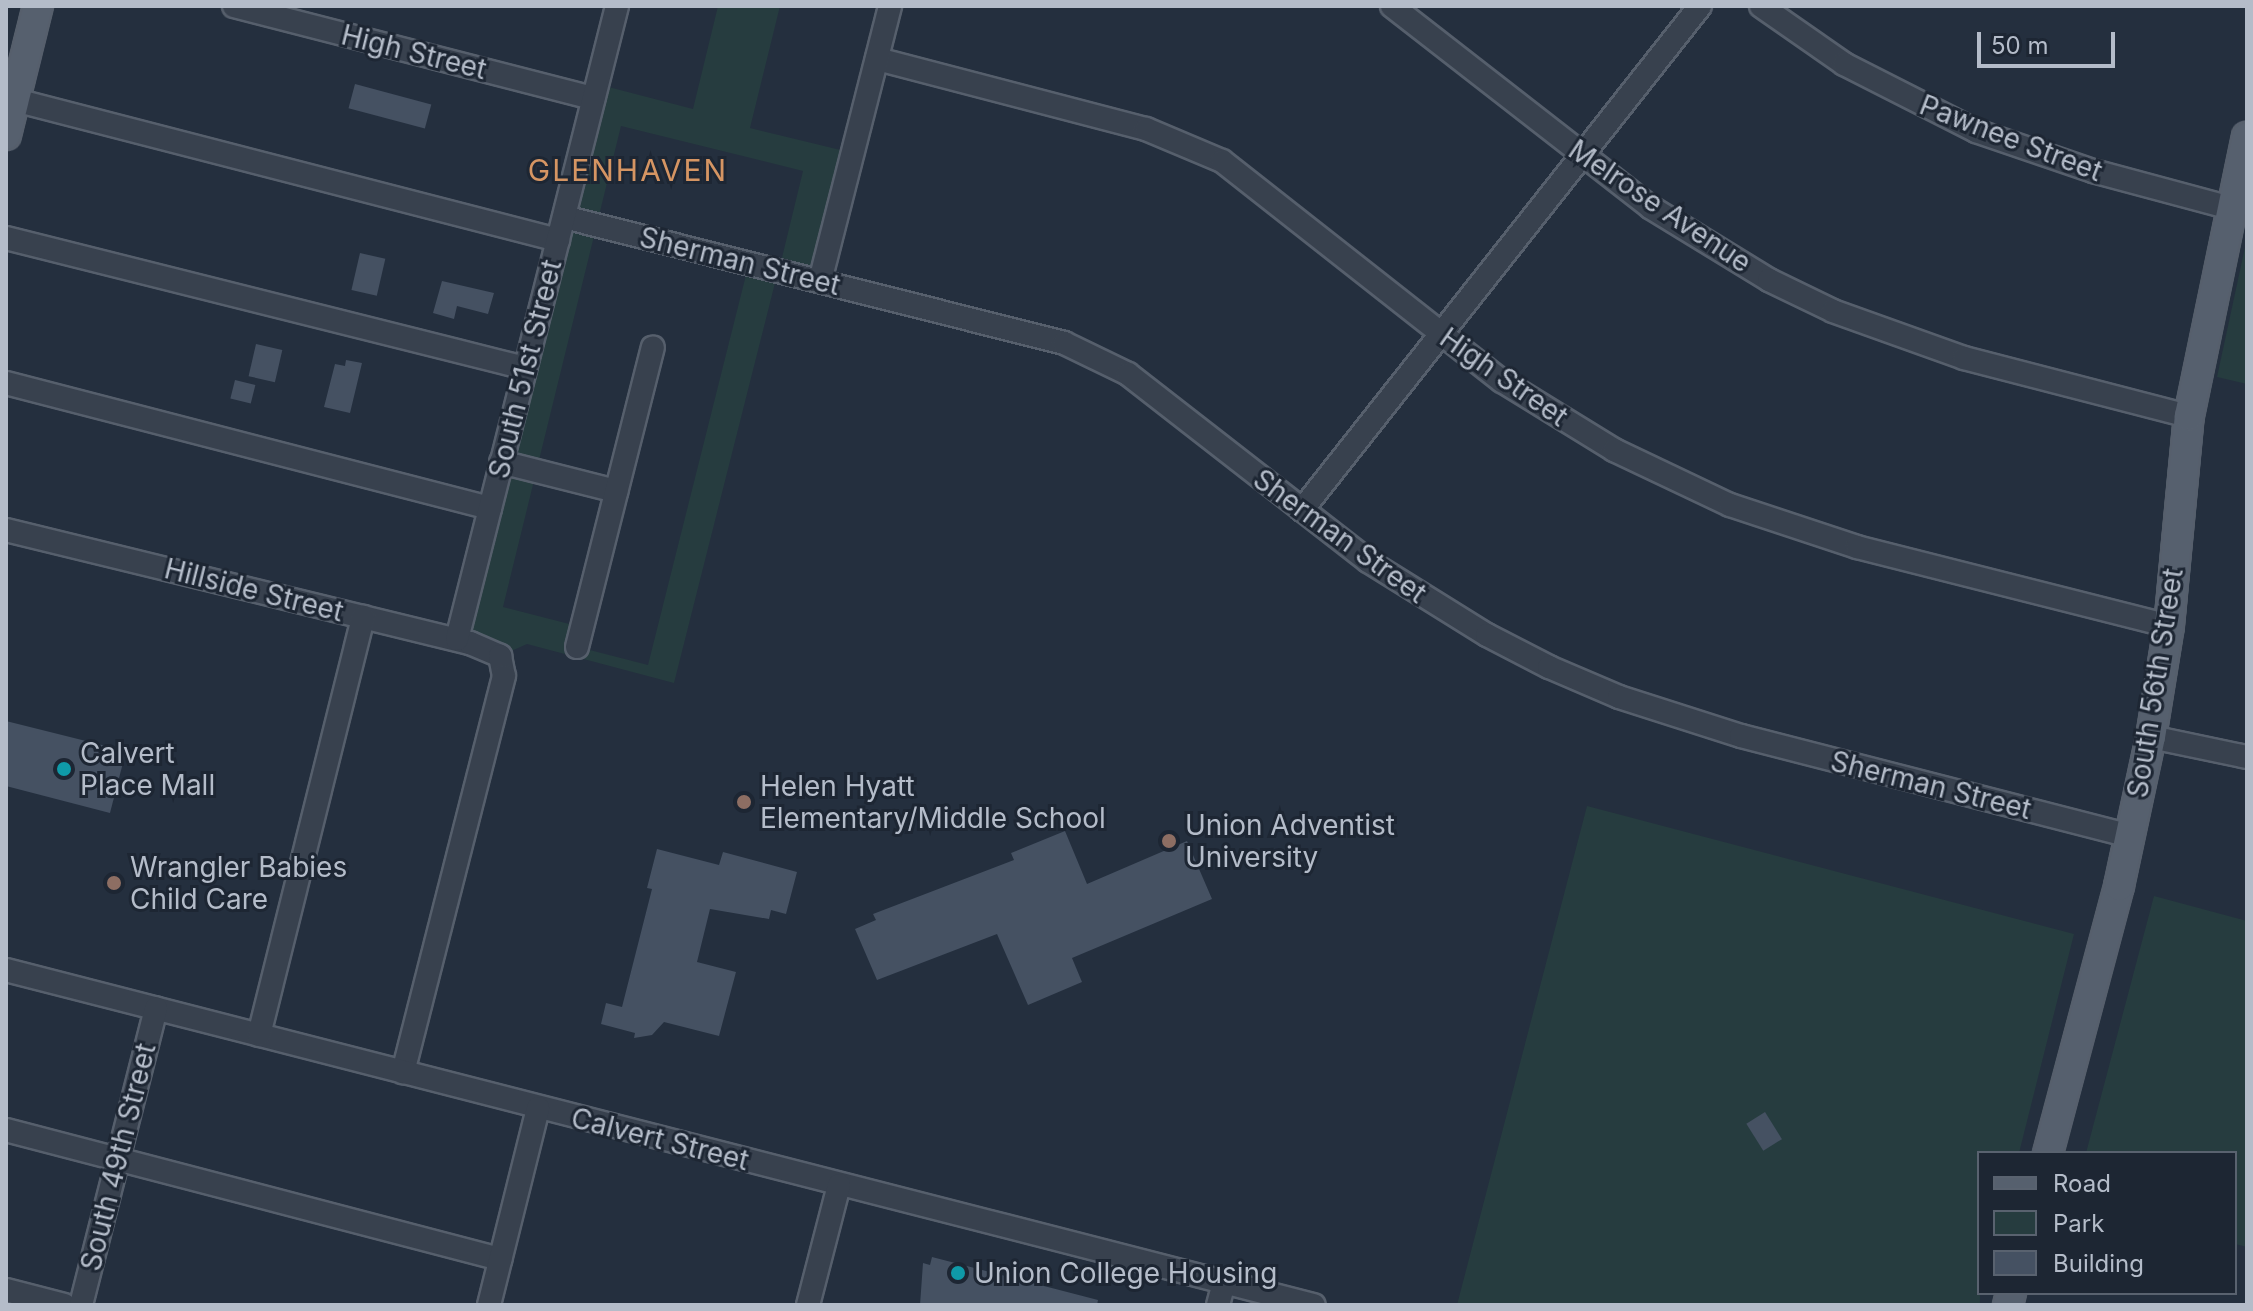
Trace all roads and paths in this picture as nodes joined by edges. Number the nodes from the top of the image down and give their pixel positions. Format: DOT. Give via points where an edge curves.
graph roads {
  1 [pos="38,6"];
  2 [pos="234,6"];
  3 [pos="617,6"];
  4 [pos="890,6"];
  5 [pos="1392,6"];
  6 [pos="1700,6"];
  7 [pos="1761,6"];
  8 [pos="877,59"];
  9 [pos="593,98"];
  10 [pos="15,100"];
  11 [pos="6,135"];
  12 [pos="2247,137"];
  13 [pos="1582,155"];
  14 [pos="2241,196"];
  15 [pos="564,217"];
  16 [pos="6,238"];
  17 [pos="558,240"];
  18 [pos="820,281"];
  19 [pos="1439,332"];
  20 [pos="653,347"];
  21 [pos="525,368"];
  22 [pos="6,383"];
  23 [pos="2189,416"];
  24 [pos="501,462"];
  25 [pos="616,491"];
  26 [pos="490,508"];
  27 [pos="1302,510"];
  28 [pos="6,530"];
  29 [pos="363,617"];
  30 [pos="2169,626"];
  31 [pos="457,639"];
  32 [pos="577,647"];
  33 [pos="2151,737"];
  34 [pos="2247,757"];
  35 [pos="2131,836"];
  36 [pos="6,970"];
  37 [pos="156,1008"];
  38 [pos="259,1035"];
  39 [pos="403,1072"];
  40 [pos="538,1108"];
  41 [pos="6,1130"];
  42 [pos="2049,1151"];
  43 [pos="118,1159"];
  44 [pos="839,1185"];
  45 [pos="500,1259"];
  46 [pos="1224,1282"];
  47 [pos="6,1290"];
  48 [pos="64,1305"];
  49 [pos="81,1305"];
  50 [pos="489,1305"];
  51 [pos="808,1305"];
  52 [pos="1218,1305"];
  53 [pos="1314,1305"];
  1 -- 10 [label="main road"];
  2 -- 9 [label="street, High Street"];
  3 -- 9 [label="street, South 51st Street"];
  4 -- 8 [label="street"];
  5 -- 13 [label="street, Melrose Avenue"];
  6 -- 13 [label="street"];
  7 -- 14 [label="street, Pawnee Street" via="1844,64 1976,131 2093,171"];
  8 -- 18 [label="street"];
  8 -- 19 [label="street, High Street" via="1188,144 1249,180"];
  9 -- 15 [label="street, South 51st Street"];
  10 -- 11 [label="main road"];
  10 -- 17 [label="street"];
  12 -- 14 [label="main road, South 56th Street"];
  13 -- 19 [label="street"];
  13 -- 23 [label="street, Melrose Avenue" via="1706,244 1833,311 1964,358"];
  14 -- 23 [label="main road, South 56th Street"];
  15 -- 17 [label="street, South 51st Street"];
  15 -- 18 [label="street, Sherman Street"];
  16 -- 21 [label="street"];
  17 -- 21 [label="street, South 51st Street"];
  18 -- 27 [label="street, Sherman Street" via="1064,343 1096,357 1128,374"];
  19 -- 27 [label="street"];
  19 -- 30 [label="street, High Street" via="1556,416 1730,505 1857,547"];
  20 -- 25 [label="street"];
  21 -- 24 [label="street, South 51st Street"];
  22 -- 26 [label="street"];
  23 -- 30 [label="main road, South 56th Street"];
  24 -- 25 [label="street"];
  24 -- 26 [label="street, South 51st Street"];
  25 -- 32 [label="street"];
  26 -- 31 [label="street, South 51st Street"];
  27 -- 35 [label="street, Sherman Street" via="1368,561 1475,628 1619,697 1741,736"];
  28 -- 29 [label="street, Hillside Street"];
  29 -- 31 [label="street, Hillside Street"];
  29 -- 38 [label="street"];
  30 -- 33 [label="main road, South 56th Street"];
  31 -- 39 [label="street, Hillside Street" via="500,656 504,676"];
  33 -- 34 [label="street"];
  33 -- 35 [label="main road, South 56th Street"];
  35 -- 42 [label="main road, South 56th Street"];
  36 -- 37 [label="street, Calvert Street"];
  37 -- 38 [label="street, Calvert Street"];
  37 -- 43 [label="street, South 49th Street"];
  38 -- 39 [label="street, Calvert Street"];
  39 -- 40 [label="street, Calvert Street"];
  40 -- 44 [label="street, Calvert Street"];
  40 -- 45 [label="street"];
  41 -- 43 [label="street"];
  43 -- 45 [label="street"];
  43 -- 49 [label="street, South 49th Street"];
  44 -- 46 [label="street, Calvert Street"];
  44 -- 51 [label="street"];
  45 -- 50 [label="street"];
  46 -- 52 [label="street"];
  46 -- 53 [label="street, Calvert Street"];
  47 -- 48 [label="street"];
}
